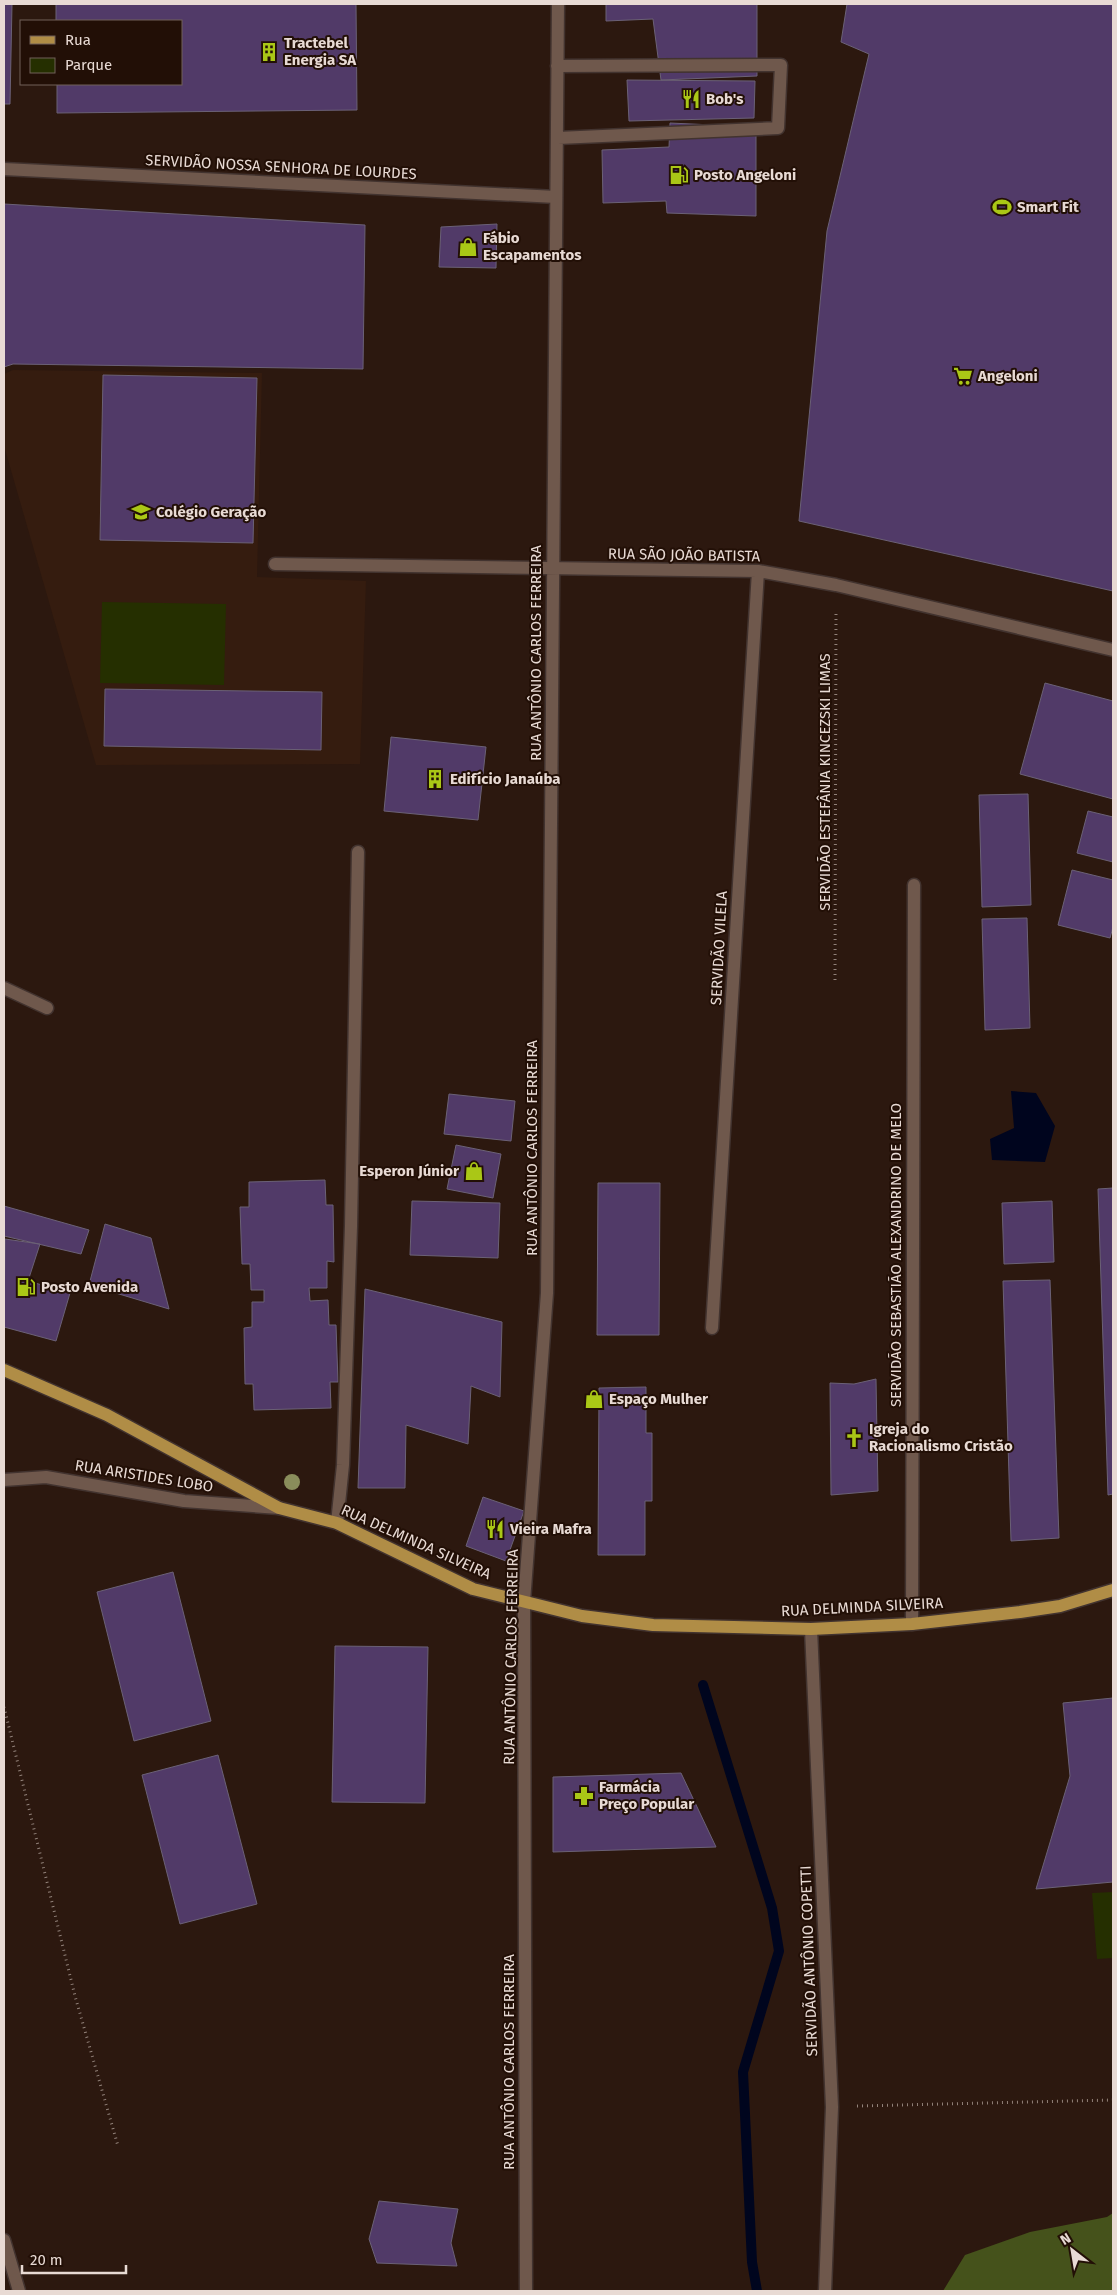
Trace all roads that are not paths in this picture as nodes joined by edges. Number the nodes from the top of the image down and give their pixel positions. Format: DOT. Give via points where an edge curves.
graph roads {
  1 [pos="558,4"];
  2 [pos="557,66"];
  3 [pos="558,138"];
  4 [pos="4,169"];
  5 [pos="556,197"];
  6 [pos="275,564"];
  7 [pos="552,569"];
  8 [pos="758,571"];
  9 [pos="1113,650"];
  10 [pos="358,852"];
  11 [pos="914,886"];
  12 [pos="4,988"];
  13 [pos="48,1008"];
  14 [pos="712,1328"];
  15 [pos="4,1370"];
  16 [pos="4,1480"];
  17 [pos="279,1508"];
  18 [pos="338,1522"];
  19 [pos="1113,1590"];
  20 [pos="524,1602"];
  21 [pos="912,1624"];
  22 [pos="811,1629"];
  23 [pos="4,2240"];
  24 [pos="20,2291"];
  25 [pos="526,2291"];
  26 [pos="825,2291"];
  1 -- 2 [label="street, RUA ANTÔNIO CARLOS FERREIRA"];
  2 -- 3 [label="street, RUA ANTÔNIO CARLOS FERREIRA"];
  2 -- 3 [label="street" via="781,65 778,128"];
  3 -- 5 [label="street, RUA ANTÔNIO CARLOS FERREIRA"];
  4 -- 5 [label="street, SERVIDÃO NOSSA SENHORA DE LOURDES"];
  5 -- 7 [label="street, RUA ANTÔNIO CARLOS FERREIRA"];
  6 -- 7 [label="street, RUA SÃO JOÃO BATISTA"];
  7 -- 8 [label="street, RUA SÃO JOÃO BATISTA"];
  7 -- 20 [label="street, RUA ANTÔNIO CARLOS FERREIRA" via="547,1293"];
  8 -- 9 [label="street, RUA SÃO JOÃO BATISTA" via="836,585"];
  8 -- 14 [label="street, SERVIDÃO VILELA"];
  10 -- 18 [label="street" via="351,1236"];
  11 -- 21 [label="street, SERVIDÃO SEBASTIÃO ALEXANDRINO DE MELO"];
  12 -- 13 [label="street"];
  15 -- 17 [label="main road, RUA DELMINDA SILVEIRA" via="106,1415"];
  16 -- 17 [label="street, RUA ARISTIDES LOBO" via="46,1476 184,1501"];
  17 -- 18 [label="main road, RUA DELMINDA SILVEIRA"];
  18 -- 20 [label="main road, RUA DELMINDA SILVEIRA" via="473,1589"];
  19 -- 21 [label="main road, RUA DELMINDA SILVEIRA" via="1060,1606"];
  20 -- 22 [label="main road, RUA DELMINDA SILVEIRA" via="582,1616 652,1626"];
  20 -- 25 [label="street, RUA ANTÔNIO CARLOS FERREIRA"];
  21 -- 22 [label="main road, RUA DELMINDA SILVEIRA"];
  22 -- 26 [label="street, SERVIDÃO ANTÔNIO COPETTI" via="832,2107"];
  23 -- 24 [label="street"];
}
